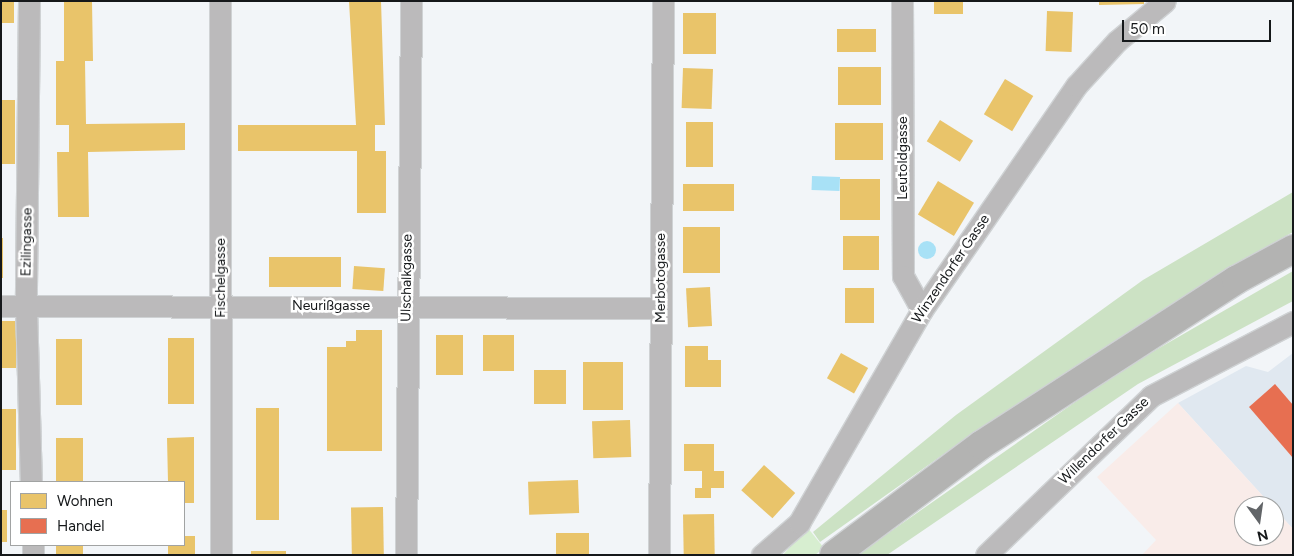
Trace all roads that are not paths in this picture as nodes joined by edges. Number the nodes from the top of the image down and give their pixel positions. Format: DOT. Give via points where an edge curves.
graph roads {
  1 [pos="29,1"];
  2 [pos="220,1"];
  3 [pos="410,1"];
  4 [pos="663,1"];
  5 [pos="902,1"];
  6 [pos="1166,1"];
  7 [pos="1293,249"];
  8 [pos="1,306"];
  9 [pos="26,306"];
  10 [pos="221,306"];
  11 [pos="406,306"];
  12 [pos="661,308"];
  13 [pos="922,310"];
  14 [pos="1293,322"];
  15 [pos="31,481"];
  16 [pos="221,555"];
  17 [pos="406,555"];
  18 [pos="659,555"];
  19 [pos="762,555"];
  20 [pos="834,555"];
  21 [pos="986,555"];
  1 -- 9 [label="street, Ezilingasse"];
  2 -- 10 [label="street, Fischelgasse"];
  3 -- 11 [label="street, Ulschalkgasse"];
  4 -- 12 [label="street, Merbotogasse"];
  5 -- 13 [label="street, Leutoldgasse" via="903,276"];
  6 -- 13 [label="street, Winzendorfer Gasse" via="1118,41 1076,86"];
  7 -- 20 [label="main road" via="1236,280 981,445"];
  8 -- 9 [label="street, Neurißgasse"];
  9 -- 10 [label="street, Neurißgasse"];
  9 -- 15 [label="street, Ezilingasse"];
  10 -- 11 [label="street, Neurißgasse"];
  10 -- 16 [label="street, Fischelgasse"];
  11 -- 12 [label="street, Neurißgasse"];
  11 -- 17 [label="street, Ulschalkgasse"];
  12 -- 18 [label="street, Merbotogasse"];
  13 -- 19 [label="street, Winzendorfer Gasse" via="799,523"];
  14 -- 21 [label="street, Willendorfer Gasse" via="1150,396"];
}
